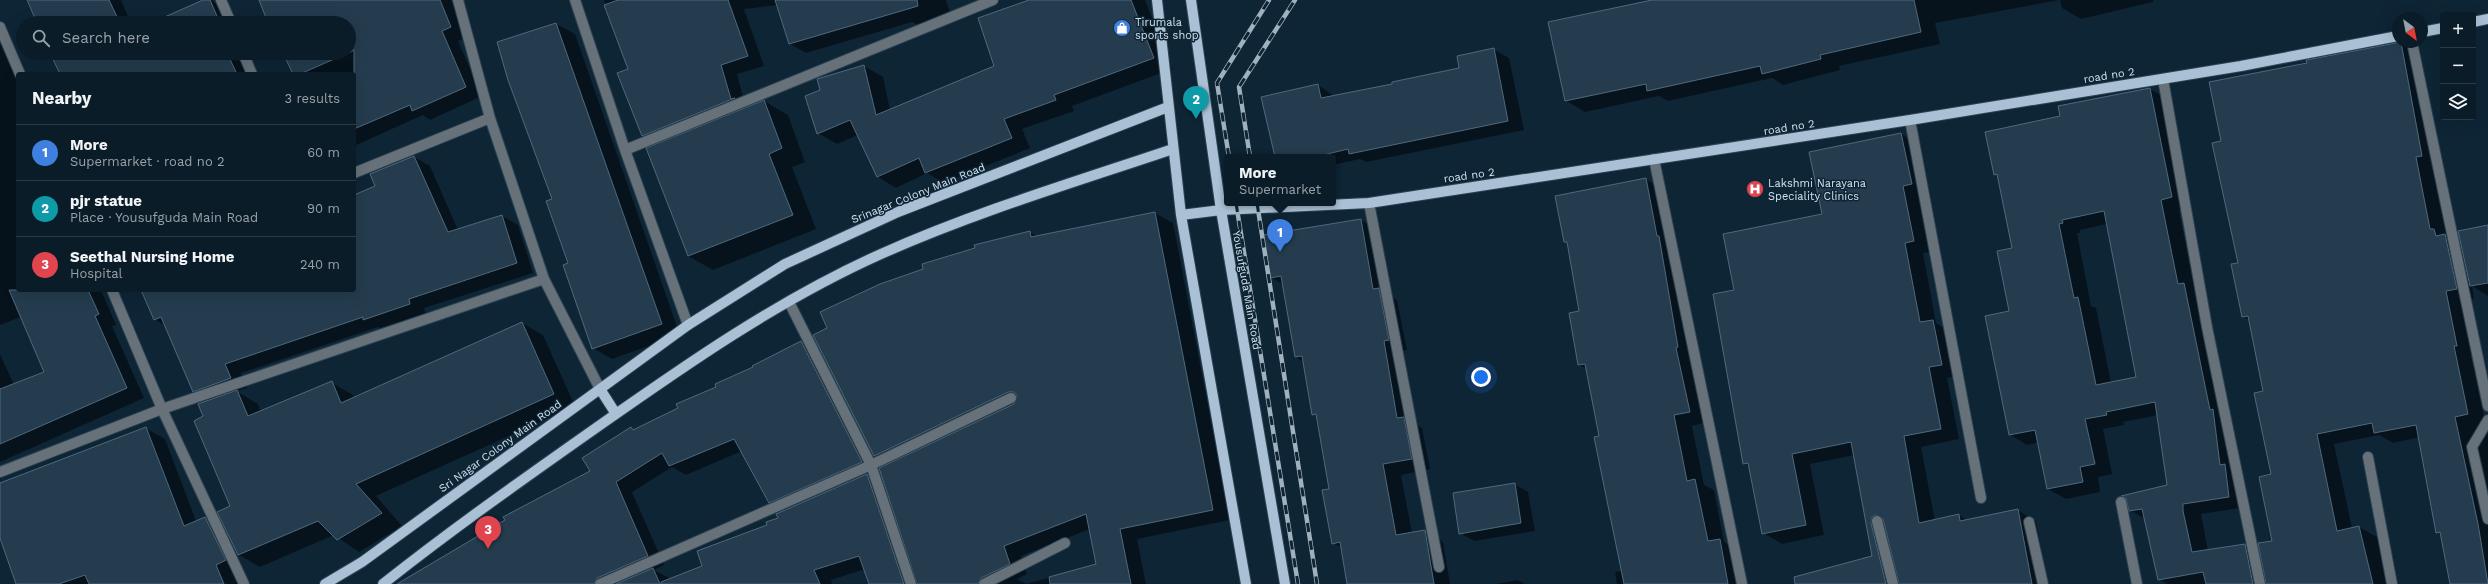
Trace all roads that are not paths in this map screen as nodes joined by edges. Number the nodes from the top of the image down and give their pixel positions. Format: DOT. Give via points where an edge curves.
graph roads {
  1 [pos="221,0"];
  2 [pos="458,0"];
  3 [pos="575,0"];
  4 [pos="993,0"];
  5 [pos="1156,0"];
  6 [pos="1191,0"];
  7 [pos="228,16"];
  8 [pos="2488,19"];
  9 [pos="2476,21"];
  10 [pos="0,27"];
  11 [pos="2440,29"];
  12 [pos="2428,31"];
  13 [pos="2392,37"];
  14 [pos="2413,48"];
  15 [pos="246,60"];
  16 [pos="19,72"];
  17 [pos="251,72"];
  18 [pos="2163,79"];
  19 [pos="1168,107"];
  20 [pos="490,118"];
  21 [pos="1910,120"];
  22 [pos="1173,149"];
  23 [pos="625,150"];
  24 [pos="1654,159"];
  25 [pos="356,172"];
  26 [pos="1368,203"];
  27 [pos="1336,205"];
  28 [pos="1305,206"];
  29 [pos="1220,210"];
  30 [pos="1181,215"];
  31 [pos="544,279"];
  32 [pos="113,292"];
  33 [pos="789,302"];
  34 [pos="688,325"];
  35 [pos="600,389"];
  36 [pos="1011,398"];
  37 [pos="2488,406"];
  38 [pos="162,410"];
  39 [pos="616,414"];
  40 [pos="2488,420"];
  41 [pos="2368,457"];
  42 [pos="871,465"];
  43 [pos="0,472"];
  44 [pos="1981,498"];
  45 [pos="2120,502"];
  46 [pos="2488,519"];
  47 [pos="1877,521"];
  48 [pos="2029,522"];
  49 [pos="1065,543"];
  50 [pos="1438,567"];
  51 [pos="244,584"];
  52 [pos="325,584"];
  53 [pos="383,584"];
  54 [pos="600,584"];
  55 [pos="911,584"];
  56 [pos="984,584"];
  57 [pos="1246,584"];
  58 [pos="1285,584"];
  59 [pos="1742,584"];
  60 [pos="1893,584"];
  61 [pos="2043,584"];
  62 [pos="2137,584"];
  63 [pos="2260,584"];
  64 [pos="2392,584"];
  1 -- 7 [label="street"];
  2 -- 20 [label="street"];
  3 -- 23 [label="street"];
  4 -- 23 [label="street"];
  5 -- 19 [label="main road"];
  6 -- 29 [label="main road, Yousufguda Main Road"];
  8 -- 9 [label="main road"];
  10 -- 16 [label="street"];
  11 -- 12 [label="main road"];
  13 -- 18 [label="main road, road no 2"];
  14 -- 37 [label="street"];
  15 -- 17 [label="street"];
  18 -- 21 [label="main road, road no 2"];
  18 -- 63 [label="street" via="2207,327"];
  19 -- 22 [label="main road"];
  19 -- 34 [label="main road, Srinagar Colony Main Road" via="890,216 785,264"];
  20 -- 25 [label="street"];
  20 -- 31 [label="street"];
  21 -- 24 [label="main road, road no 2"];
  21 -- 44 [label="street"];
  22 -- 30 [label="main road"];
  22 -- 33 [label="main road" via="988,212 887,252"];
  23 -- 34 [label="street"];
  24 -- 26 [label="main road, road no 2"];
  24 -- 59 [label="street"];
  26 -- 27 [label="main road, road no 2"];
  26 -- 50 [label="street"];
  28 -- 29 [label="main road, road no 2"];
  29 -- 30 [label="main road, road no 2"];
  29 -- 58 [label="main road, Yousufguda Main Road"];
  30 -- 57 [label="main road"];
  31 -- 35 [label="street"];
  31 -- 38 [label="street"];
  32 -- 38 [label="street"];
  33 -- 39 [label="main road" via="697,358"];
  33 -- 42 [label="street"];
  34 -- 35 [label="main road, Sri Nagar Colony Main Road"];
  35 -- 39 [label="main road"];
  35 -- 52 [label="main road, Sri Nagar Colony Main Road" via="362,562"];
  36 -- 42 [label="street"];
  38 -- 43 [label="street"];
  38 -- 51 [label="street"];
  39 -- 53 [label="main road" via="444,536"];
  40 -- 46 [label="street" via="2472,447"];
  41 -- 64 [label="street"];
  42 -- 54 [label="street"];
  42 -- 55 [label="street"];
  45 -- 62 [label="street"];
  47 -- 60 [label="street"];
  48 -- 61 [label="street"];
  49 -- 56 [label="street"];
}
